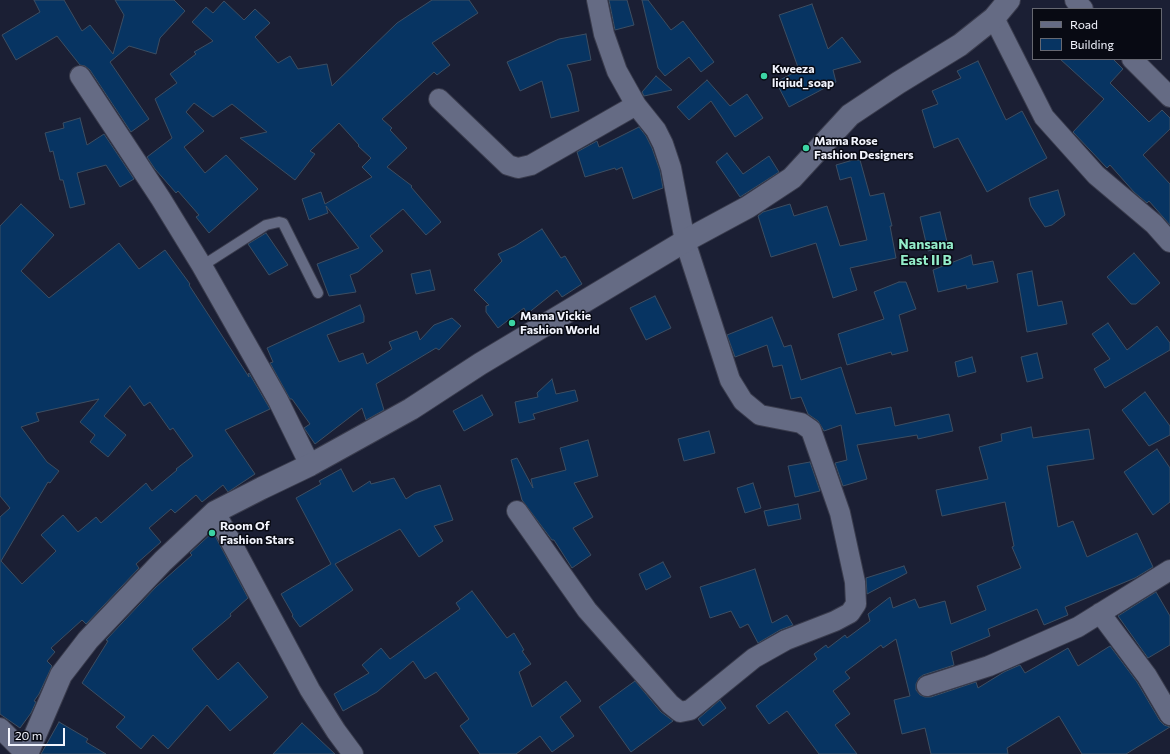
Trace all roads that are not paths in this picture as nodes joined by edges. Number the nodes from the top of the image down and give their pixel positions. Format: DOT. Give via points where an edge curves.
graph roads {
  1 [pos="597,0"];
  2 [pos="1009,0"];
  3 [pos="1075,0"];
  4 [pos="1082,8"];
  5 [pos="994,18"];
  6 [pos="1133,60"];
  7 [pos="80,76"];
  8 [pos="1170,97"];
  9 [pos="440,99"];
  10 [pos="636,105"];
  11 [pos="685,241"];
  12 [pos="1170,242"];
  13 [pos="202,266"];
  14 [pos="318,293"];
  15 [pos="310,465"];
  16 [pos="517,511"];
  17 [pos="215,512"];
  18 [pos="1170,570"];
  19 [pos="1100,613"];
  20 [pos="927,686"];
  21 [pos="1170,715"];
  22 [pos="0,728"];
  23 [pos="28,753"];
  24 [pos="353,754"];
  1 -- 10 [label="street" via="604,34 617,71"];
  2 -- 5 [label="street"];
  3 -- 4 [label="street"];
  5 -- 11 [label="street" via="960,45 850,115 792,178 748,207"];
  5 -- 12 [label="street" via="1044,117 1096,175 1154,224"];
  6 -- 8 [label="street"];
  7 -- 13 [label="street"];
  9 -- 10 [label="street" via="508,164 518,168 531,165"];
  10 -- 11 [label="street" via="656,130 663,144 671,168"];
  11 -- 15 [label="street" via="480,364 411,409"];
  11 -- 16 [label="street" via="730,380 743,401 760,415 801,423 811,430 840,513 855,582 856,604 850,613 835,621 786,640 754,658 690,710 680,712 587,610"];
  13 -- 14 [label="lane" via="266,225 279,222 283,223"];
  13 -- 15 [label="street" via="278,400"];
  15 -- 17 [label="street"];
  17 -- 23 [label="street" via="163,561 88,640 61,675"];
  17 -- 24 [label="street" via="310,690"];
  18 -- 19 [label="street"];
  19 -- 20 [label="street" via="1078,627 989,666"];
  19 -- 21 [label="street" via="1147,676"];
  22 -- 23 [label="street"];
}
